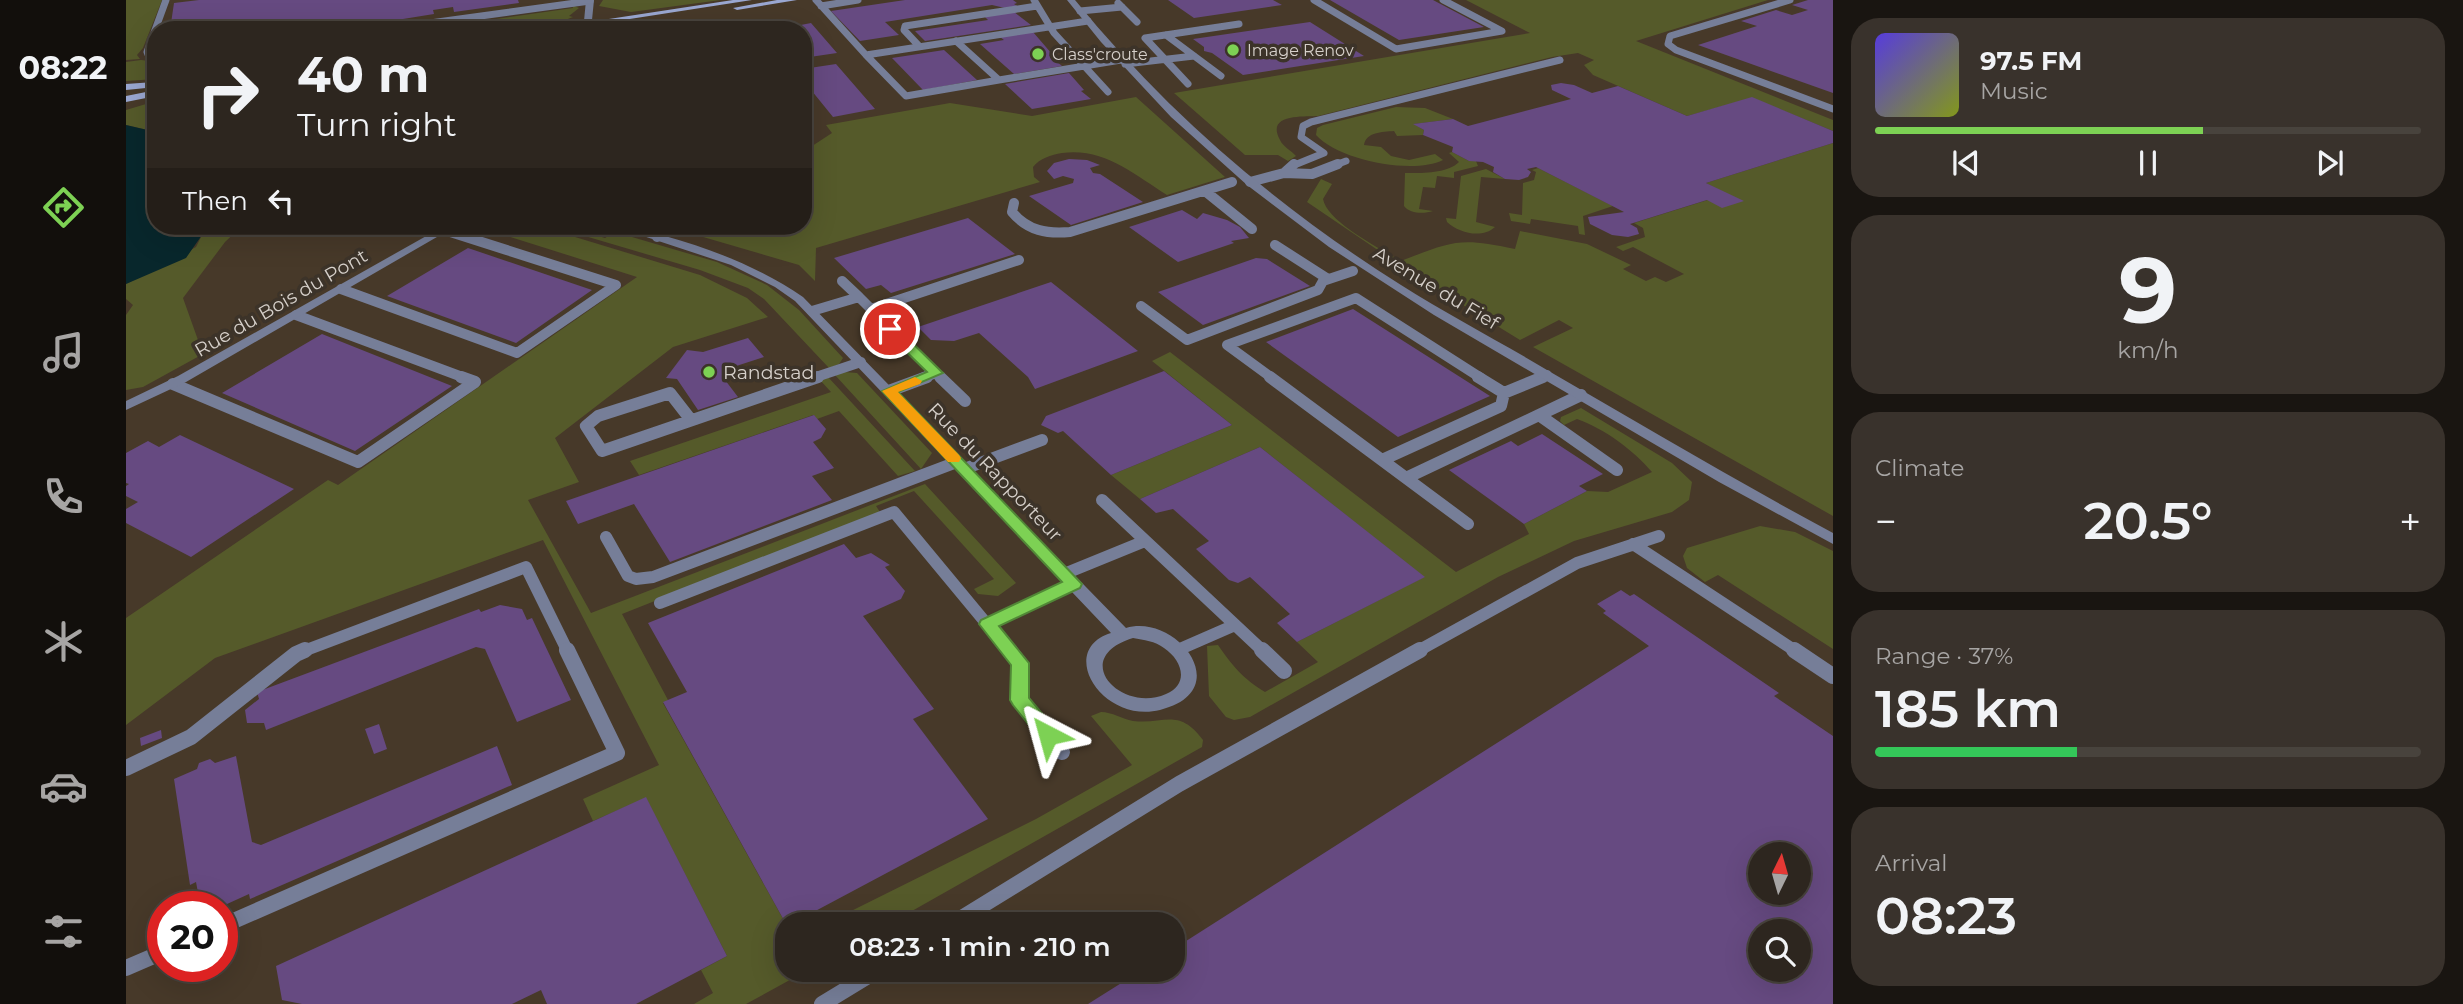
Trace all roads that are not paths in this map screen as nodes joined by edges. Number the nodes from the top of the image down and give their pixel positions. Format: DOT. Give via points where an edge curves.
graph roads {
  1 [pos="166,0"];
  2 [pos="590,0"];
  3 [pos="748,0"];
  4 [pos="793,0"];
  5 [pos="858,0"];
  6 [pos="1071,0"];
  7 [pos="1115,0"];
  8 [pos="1314,0"];
  9 [pos="1443,0"];
  10 [pos="1790,0"];
  11 [pos="818,3"];
  12 [pos="1035,3"];
  13 [pos="1122,7"];
  14 [pos="1080,11"];
  15 [pos="158,21"];
  16 [pos="442,21"];
  17 [pos="588,21"];
  18 [pos="619,21"];
  19 [pos="654,21"];
  20 [pos="1088,21"];
  21 [pos="1137,22"];
  22 [pos="1239,24"];
  23 [pos="1049,26"];
  24 [pos="1166,35"];
  25 [pos="956,41"];
  26 [pos="919,46"];
  27 [pos="866,55"];
  28 [pos="1194,55"];
  29 [pos="1165,59"];
  30 [pos="1560,60"];
  31 [pos="1123,62"];
  32 [pos="1084,65"];
  33 [pos="1221,75"];
  34 [pos="999,80"];
  35 [pos="1188,84"];
  36 [pos="147,86"];
  37 [pos="126,87"];
  38 [pos="1108,92"];
  39 [pos="147,95"];
  40 [pos="126,99"];
  41 [pos="1833,109"];
  42 [pos="1324,153"];
  43 [pos="1284,173"];
  44 [pos="1232,182"];
  45 [pos="1250,182"];
  46 [pos="1205,191"];
  47 [pos="1014,203"];
  48 [pos="1252,229"];
  49 [pos="435,235"];
  50 [pos="468,235"];
  51 [pos="650,235"];
  52 [pos="660,235"];
  53 [pos="657,237"];
  54 [pos="1275,245"];
  55 [pos="1019,261"];
  56 [pos="1353,271"];
  57 [pos="1328,279"];
  58 [pos="842,281"];
  59 [pos="341,289"];
  60 [pos="859,297"];
  61 [pos="1141,306"];
  62 [pos="812,311"];
  63 [pos="296,315"];
  64 [pos="890,329"];
  65 [pos="861,362"];
  66 [pos="936,373"];
  67 [pos="1547,375"];
  68 [pos="173,384"];
  69 [pos="889,391"];
  70 [pos="1504,393"];
  71 [pos="1581,395"];
  72 [pos="965,401"];
  73 [pos="126,405"];
  74 [pos="1539,415"];
  75 [pos="691,420"];
  76 [pos="1042,440"];
  77 [pos="1382,460"];
  78 [pos="960,466"];
  79 [pos="1617,470"];
  80 [pos="1406,478"];
  81 [pos="1102,500"];
  82 [pos="1468,524"];
  83 [pos="1659,536"];
  84 [pos="606,537"];
  85 [pos="1833,538"];
  86 [pos="1145,541"];
  87 [pos="1633,544"];
  88 [pos="1069,579"];
  89 [pos="660,603"];
  90 [pos="988,624"];
  91 [pos="1235,625"];
  92 [pos="1122,634"];
  93 [pos="1180,649"];
  94 [pos="1284,671"];
  95 [pos="1833,676"];
  96 [pos="1062,752"];
  97 [pos="126,768"];
  98 [pos="971,912"];
  99 [pos="238,919"];
  100 [pos="147,959"];
  101 [pos="126,968"];
  102 [pos="858,982"];
  103 [pos="822,1004"];
  1 -- 15 [label="lane"];
  2 -- 16 [label="lane"];
  2 -- 17 [label="street"];
  3 -- 18 [label="street"];
  4 -- 19 [label="street"];
  5 -- 11 [label="lane"];
  6 -- 14 [label="street, Avenue du Fief"];
  7 -- 13 [label="lane"];
  8 -- 9 [label="lane" via="1396,49 1502,31"];
  10 -- 41 [label="lane" via="1670,36 1668,44"];
  11 -- 27 [label="lane"];
  12 -- 23 [label="lane"];
  12 -- 26 [label="lane" via="905,26"];
  13 -- 14 [label="lane"];
  13 -- 21 [label="lane"];
  14 -- 20 [label="street, Avenue du Fief"];
  20 -- 23 [label="lane"];
  20 -- 31 [label="street, Avenue du Fief"];
  22 -- 24 [label="lane"];
  23 -- 25 [label="lane"];
  23 -- 32 [label="lane"];
  24 -- 28 [label="lane"];
  24 -- 29 [label="lane" via="1145,38"];
  25 -- 26 [label="lane"];
  25 -- 34 [label="lane"];
  26 -- 27 [label="lane"];
  27 -- 34 [label="lane" via="906,96"];
  28 -- 29 [label="lane"];
  28 -- 33 [label="lane"];
  29 -- 31 [label="lane"];
  29 -- 35 [label="lane"];
  30 -- 42 [label="lane" via="1303,126 1301,137"];
  31 -- 32 [label="lane"];
  31 -- 45 [label="street, Avenue du Fief" via="1174,117"];
  32 -- 34 [label="lane"];
  32 -- 38 [label="lane"];
  36 -- 37 [label="street"];
  39 -- 40 [label="street"];
  42 -- 43 [label="lane" via="1293,164"];
  42 -- 43 [label="lane" via="1346,161 1312,174"];
  43 -- 45 [label="lane"];
  44 -- 46 [label="lane"];
  45 -- 67 [label="street, Avenue du Fief" via="1377,275"];
  46 -- 47 [label="lane" via="1058,233 1030,228 1014,216"];
  46 -- 48 [label="lane"];
  49 -- 59 [label="street, Rue du Bois du Pont"];
  50 -- 59 [label="lane" via="616,285 517,353"];
  51 -- 53 [label="street, Rue du Rapporteur"];
  52 -- 53 [label="lane"];
  53 -- 62 [label="street, Rue du Rapporteur" via="761,272"];
  54 -- 57 [label="lane"];
  55 -- 60 [label="lane" via="871,309"];
  56 -- 57 [label="lane"];
  57 -- 61 [label="lane" via="1318,290 1187,340"];
  58 -- 60 [label="lane"];
  59 -- 63 [label="street, Rue du Bois du Pont"];
  60 -- 62 [label="lane"];
  62 -- 65 [label="street, Rue du Rapporteur"];
  63 -- 68 [label="street, Rue du Bois du Pont"];
  63 -- 68 [label="lane" via="475,382 358,462"];
  64 -- 66 [label="lane"];
  65 -- 69 [label="street, Rue du Rapporteur"];
  65 -- 75 [label="lane"];
  66 -- 69 [label="lane"];
  66 -- 72 [label="lane"];
  67 -- 70 [label="lane"];
  67 -- 71 [label="street, Avenue du Fief"];
  68 -- 73 [label="street, Rue du Bois du Pont"];
  69 -- 78 [label="street, Rue du Rapporteur"];
  70 -- 77 [label="lane" via="1501,406"];
  70 -- 77 [label="lane" via="1356,298 1227,345"];
  71 -- 74 [label="lane"];
  71 -- 85 [label="street, Avenue du Fief" via="1755,498"];
  74 -- 79 [label="lane"];
  74 -- 80 [label="lane"];
  75 -- 75 [label="lane" via="602,451 586,426 598,416 670,393"];
  76 -- 78 [label="lane"];
  77 -- 80 [label="lane"];
  78 -- 84 [label="lane" via="653,577 628,576"];
  78 -- 88 [label="street, Rue du Rapporteur"];
  80 -- 82 [label="lane"];
  81 -- 86 [label="lane"];
  83 -- 87 [label="lane"];
  86 -- 88 [label="lane"];
  86 -- 91 [label="lane"];
  87 -- 95 [label="lane"];
  87 -- 98 [label="lane" via="1577,563 1179,784"];
  88 -- 90 [label="lane"];
  88 -- 92 [label="street, Rue du Rapporteur"];
  89 -- 90 [label="lane" via="894,512"];
  90 -- 96 [label="lane" via="1020,663 1020,700"];
  91 -- 93 [label="lane"];
  91 -- 94 [label="lane"];
  92 -- 93 [label="street" via="1157,635"];
  92 -- 93 [label="street" via="1104,643 1094,660 1094,672 1100,684 1123,701 1155,705 1181,693 1190,671"];
  97 -- 99 [label="lane" via="191,737 296,654 526,567 617,753"];
  100 -- 101 [label="lane"];
  102 -- 103 [label="lane"];
}
